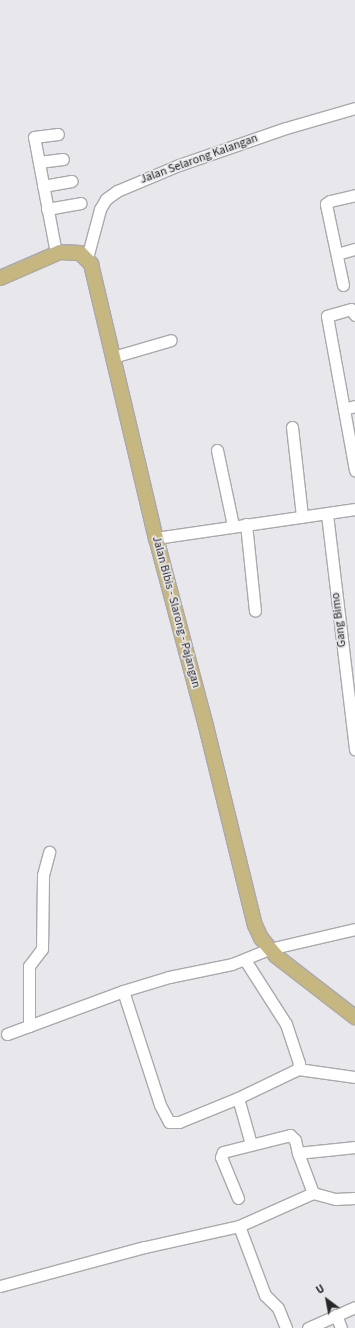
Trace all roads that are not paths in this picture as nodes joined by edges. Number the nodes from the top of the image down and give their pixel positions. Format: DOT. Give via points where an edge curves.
graph roads {
  1 [pos="355,108"];
  2 [pos="58,134"];
  3 [pos="63,159"];
  4 [pos="39,162"];
  5 [pos="72,181"];
  6 [pos="43,186"];
  7 [pos="355,195"];
  8 [pos="80,203"];
  9 [pos="46,209"];
  10 [pos="355,249"];
  11 [pos="56,254"];
  12 [pos="337,254"];
  13 [pos="87,258"];
  14 [pos="0,278"];
  15 [pos="343,285"];
  16 [pos="355,315"];
  17 [pos="171,340"];
  18 [pos="113,357"];
  19 [pos="350,407"];
  20 [pos="292,427"];
  21 [pos="218,450"];
  22 [pos="355,470"];
  23 [pos="355,509"];
  24 [pos="327,514"];
  25 [pos="302,516"];
  26 [pos="246,524"];
  27 [pos="233,525"];
  28 [pos="156,538"];
  29 [pos="255,611"];
  30 [pos="355,749"];
  31 [pos="49,852"];
  32 [pos="355,929"];
  33 [pos="269,949"];
  34 [pos="244,960"];
  35 [pos="123,991"];
  36 [pos="355,1016"];
  37 [pos="29,1026"];
  38 [pos="7,1034"];
  39 [pos="298,1069"];
  40 [pos="355,1077"];
  41 [pos="238,1098"];
  42 [pos="251,1144"];
  43 [pos="355,1147"];
  44 [pos="298,1153"];
  45 [pos="313,1193"];
  46 [pos="238,1198"];
  47 [pos="355,1198"];
  48 [pos="239,1226"];
  49 [pos="0,1286"];
  50 [pos="355,1307"];
  51 [pos="336,1315"];
  52 [pos="286,1328"];
  53 [pos="308,1328"];
  54 [pos="341,1328"];
  1 -- 13 [label="street, Jalan Selarong Kalangan" via="186,162 117,191 106,199 100,209"];
  2 -- 4 [label="street" via="34,137"];
  3 -- 4 [label="street"];
  4 -- 6 [label="street"];
  5 -- 6 [label="street"];
  6 -- 9 [label="street"];
  7 -- 12 [label="street" via="326,204"];
  8 -- 9 [label="street"];
  9 -- 11 [label="street"];
  10 -- 12 [label="street"];
  11 -- 13 [label="main road" via="76,252"];
  11 -- 14 [label="main road"];
  12 -- 15 [label="street"];
  13 -- 18 [label="main road, Jalan Bibis - Slarong - Pajangan" via="93,270"];
  16 -- 19 [label="street" via="351,309 327,316"];
  17 -- 18 [label="street"];
  18 -- 28 [label="main road, Jalan Bibis - Slarong - Pajangan"];
  19 -- 22 [label="street"];
  20 -- 25 [label="street"];
  21 -- 27 [label="street"];
  23 -- 24 [label="street"];
  24 -- 25 [label="street"];
  24 -- 30 [label="street, Gang Bimo"];
  25 -- 26 [label="street"];
  26 -- 27 [label="street"];
  26 -- 29 [label="street"];
  27 -- 28 [label="street"];
  28 -- 33 [label="main road, Jalan Bibis - Slarong - Pajangan" via="205,722 251,915"];
  31 -- 37 [label="street" via="43,875 42,949 29,966"];
  32 -- 33 [label="street"];
  33 -- 34 [label="street"];
  33 -- 36 [label="main road, Jalan Bibis - Slarong - Pajangan"];
  34 -- 35 [label="street"];
  34 -- 39 [label="street" via="286,1024 299,1063"];
  35 -- 37 [label="street"];
  35 -- 41 [label="street" via="160,1105 169,1122 179,1122"];
  37 -- 38 [label="street"];
  39 -- 40 [label="street"];
  39 -- 41 [label="street"];
  41 -- 42 [label="street"];
  42 -- 44 [label="street" via="290,1135 295,1140"];
  42 -- 46 [label="street" via="221,1154"];
  43 -- 44 [label="street"];
  44 -- 45 [label="street"];
  45 -- 47 [label="street" via="335,1199"];
  45 -- 48 [label="street"];
  48 -- 49 [label="street" via="145,1247"];
  48 -- 52 [label="street" via="265,1295 278,1308"];
  50 -- 51 [label="street"];
  51 -- 53 [label="street"];
  51 -- 54 [label="street"];
}
